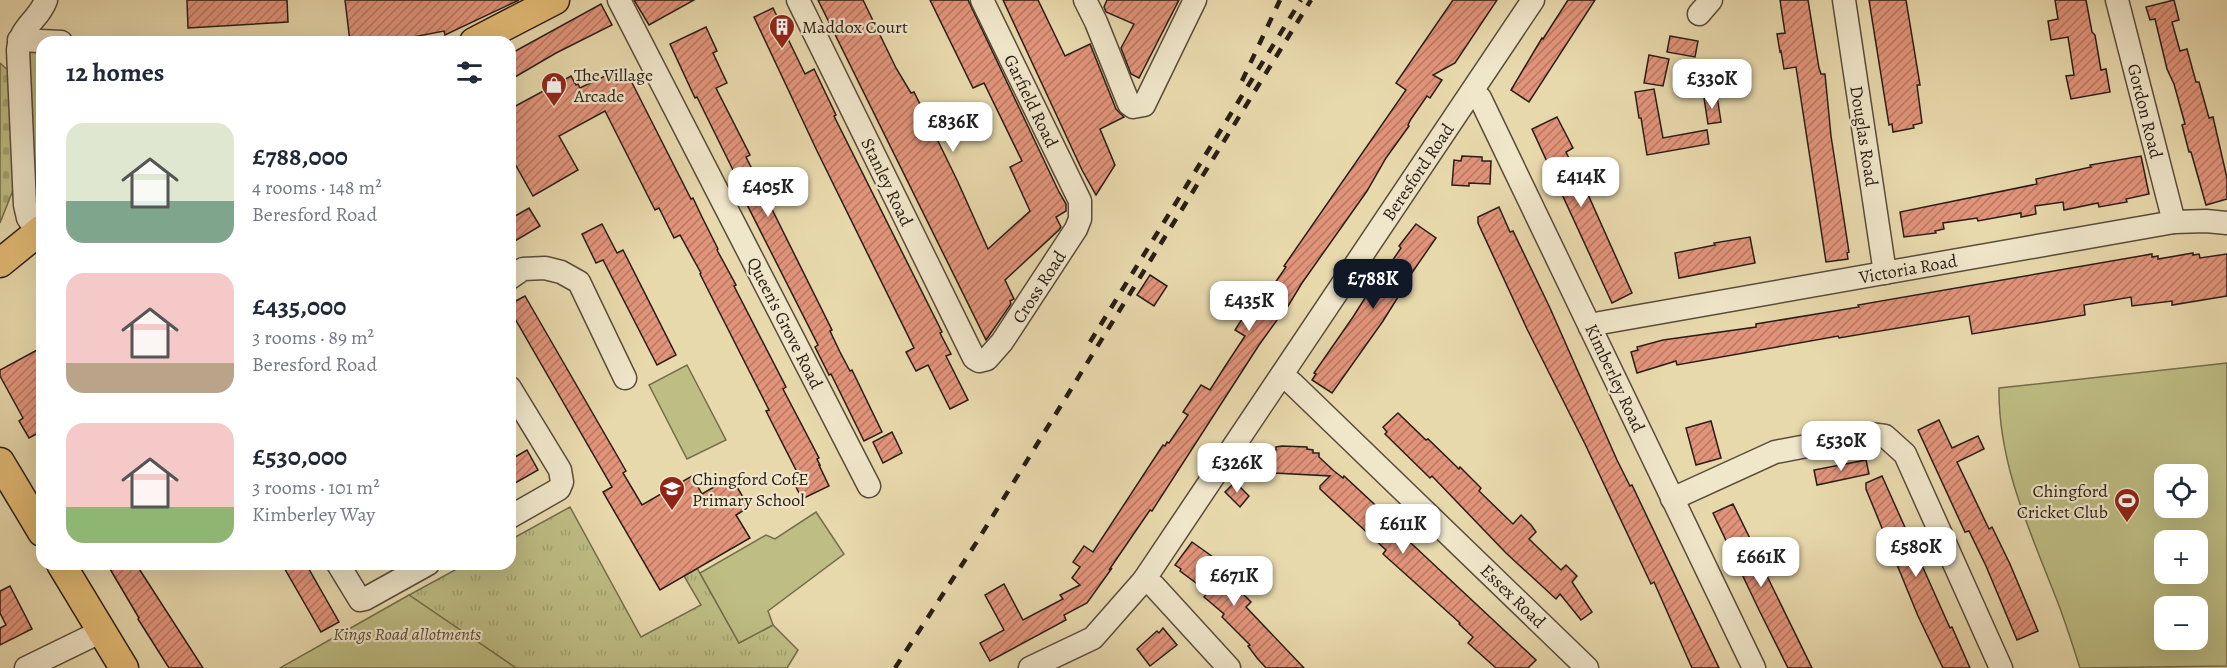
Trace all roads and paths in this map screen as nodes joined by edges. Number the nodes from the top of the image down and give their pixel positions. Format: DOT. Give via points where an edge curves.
graph roads {
  1 [pos="46,0"];
  2 [pos="555,0"];
  3 [pos="619,0"];
  4 [pos="798,0"];
  5 [pos="982,0"];
  6 [pos="1085,0"];
  7 [pos="1195,0"];
  8 [pos="1533,0"];
  9 [pos="1844,0"];
  10 [pos="2117,0"];
  11 [pos="486,36"];
  12 [pos="19,40"];
  13 [pos="36,41"];
  14 [pos="1472,92"];
  15 [pos="1080,201"];
  16 [pos="2174,222"];
  17 [pos="2227,224"];
  18 [pos="36,227"];
  19 [pos="36,234"];
  20 [pos="0,263"];
  21 [pos="1885,273"];
  22 [pos="516,274"];
  23 [pos="1590,327"];
  24 [pos="979,361"];
  25 [pos="1282,375"];
  26 [pos="625,378"];
  27 [pos="516,398"];
  28 [pos="0,462"];
  29 [pos="869,486"];
  30 [pos="1672,499"];
  31 [pos="516,514"];
  32 [pos="36,522"];
  33 [pos="65,570"];
  34 [pos="342,570"];
  35 [pos="417,570"];
  36 [pos="1144,580"];
  37 [pos="102,631"];
  38 [pos="26,668"];
  39 [pos="124,668"];
  40 [pos="1030,668"];
  41 [pos="1229,668"];
  42 [pos="1587,668"];
  43 [pos="1754,668"];
  44 [pos="2001,668"];
  1 -- 12 [label="street"];
  2 -- 11 [label="main road"];
  3 -- 29 [label="street, Queen's Grove Road"];
  4 -- 24 [label="street, Stanley Road" via="974,358"];
  5 -- 15 [label="street, Garfield Road"];
  6 -- 7 [label="street" via="1133,107 1144,105"];
  8 -- 14 [label="street, Beresford Road"];
  9 -- 21 [label="street, Douglas Road"];
  10 -- 16 [label="street, Gordon Road"];
  12 -- 13 [label="street"];
  12 -- 18 [label="street" via="25,205 28,218"];
  14 -- 23 [label="street, Kimberley Road" via="1480,98"];
  14 -- 25 [label="street, Beresford Road"];
  15 -- 24 [label="street, Cross Road" via="1076,229 1002,342 987,359"];
  16 -- 17 [label="street, Victoria Road"];
  16 -- 21 [label="street, Victoria Road"];
  19 -- 20 [label="main road"];
  21 -- 23 [label="street, Victoria Road"];
  22 -- 26 [label="street" via="524,269 545,268 579,282"];
  23 -- 30 [label="street, Kimberley Road"];
  25 -- 36 [label="street, Beresford Road"];
  25 -- 42 [label="street, Essex Road"];
  27 -- 31 [label="street" via="560,470 562,482 559,489"];
  28 -- 32 [label="main road"];
  30 -- 43 [label="street, Kimberley Road"];
  30 -- 44 [label="street" via="1775,452 1870,435 1885,436 1905,454"];
  33 -- 37 [label="main road"];
  34 -- 35 [label="street" via="360,600"];
  36 -- 40 [label="street, Beresford Road" via="1093,638"];
  36 -- 41 [label="street" via="1154,586"];
  37 -- 38 [label="street"];
  37 -- 39 [label="main road"];
}
